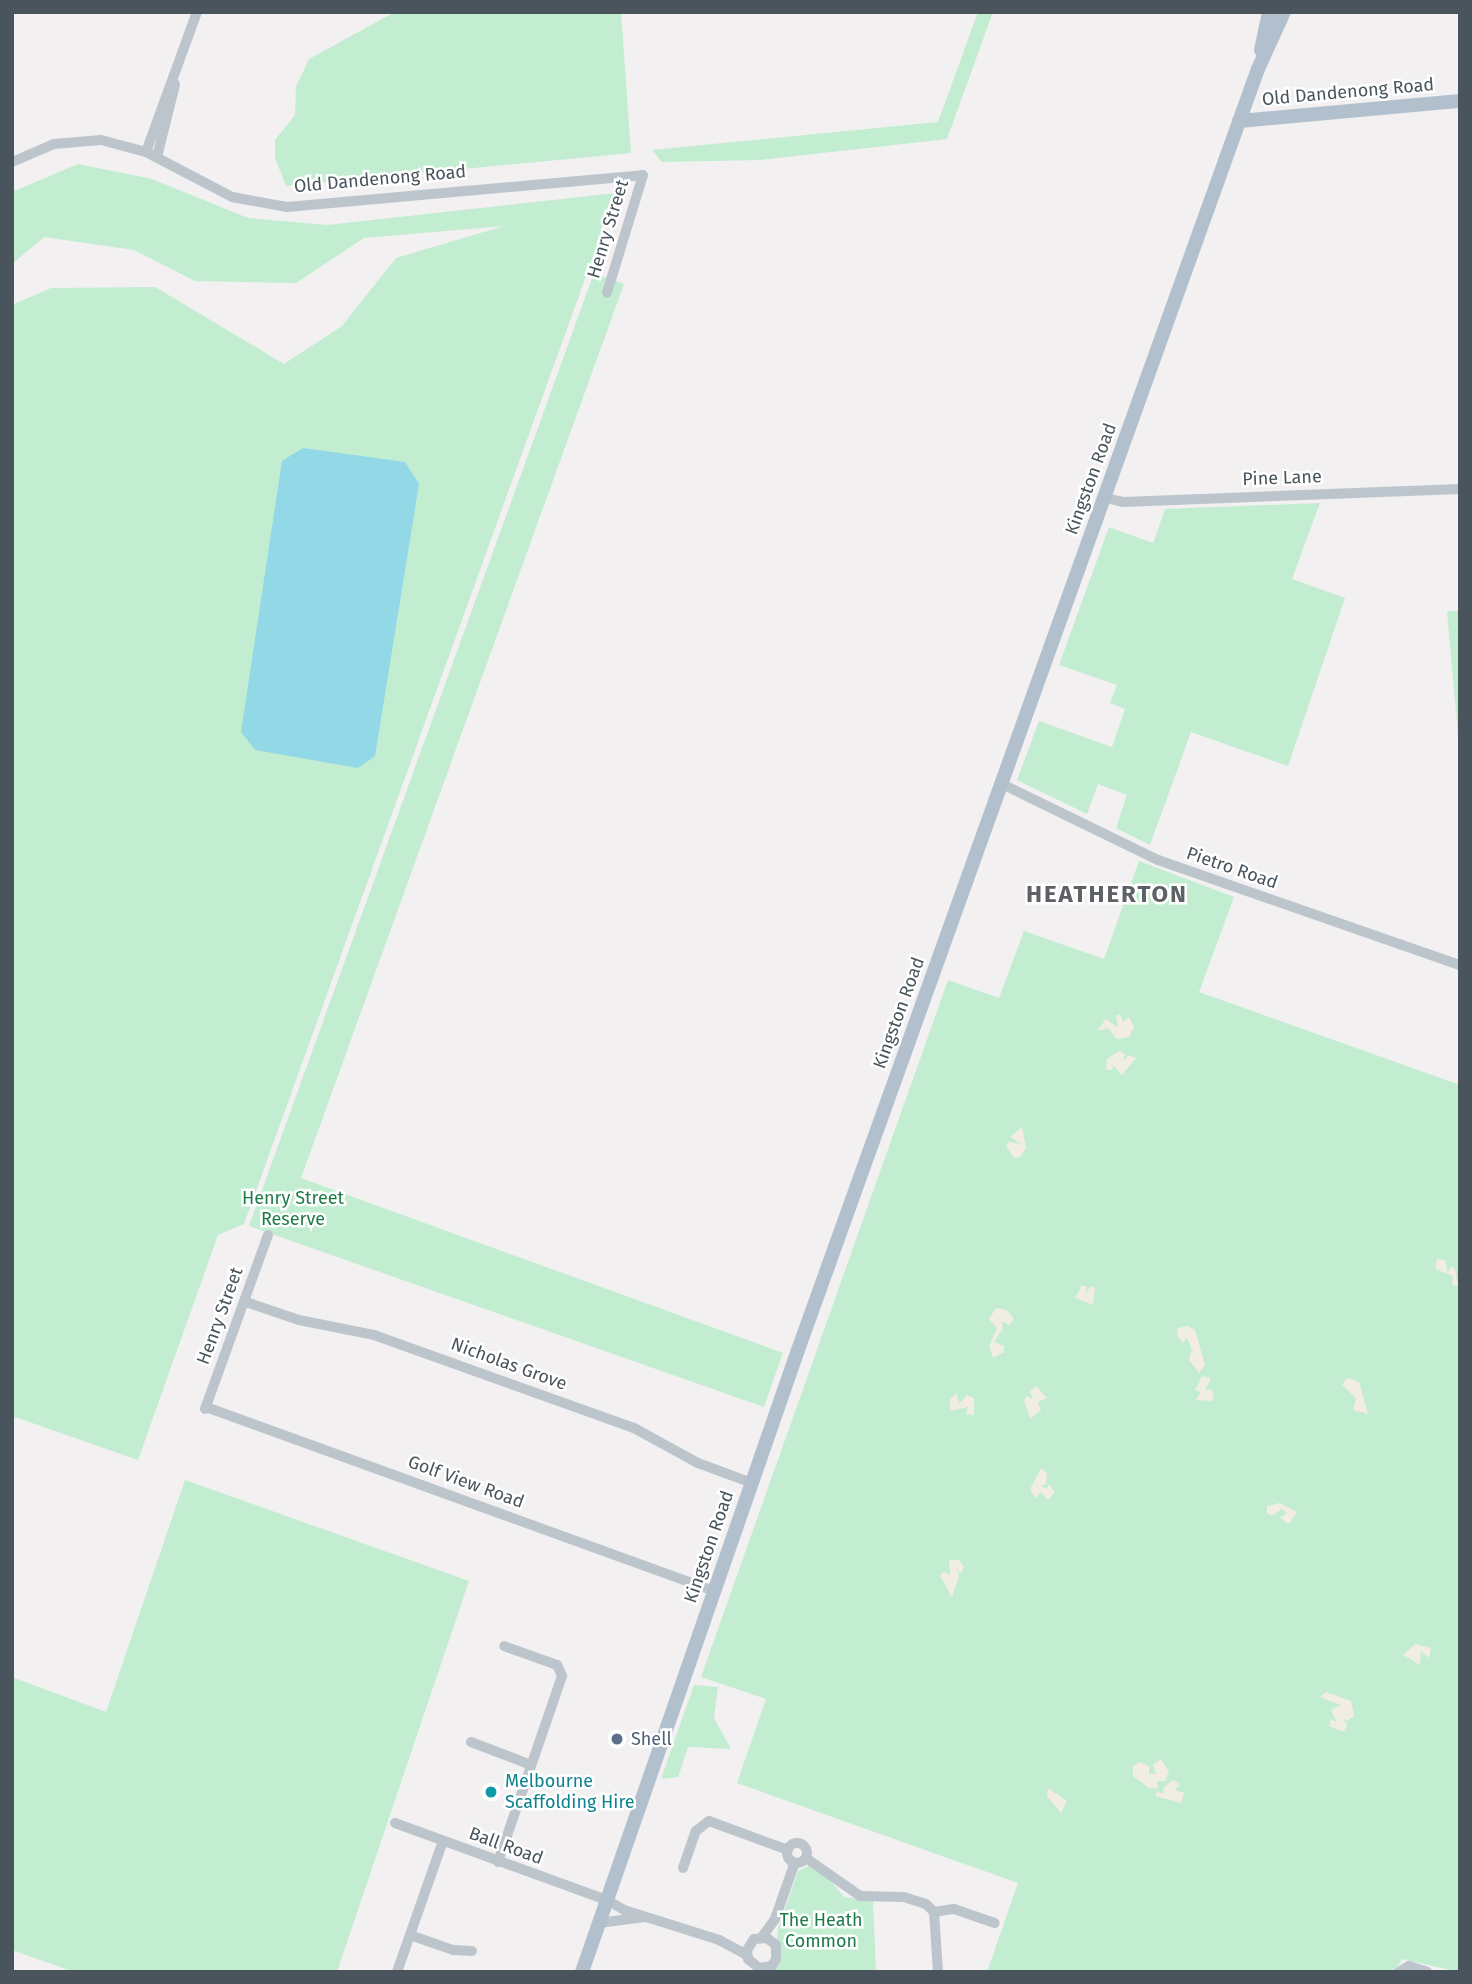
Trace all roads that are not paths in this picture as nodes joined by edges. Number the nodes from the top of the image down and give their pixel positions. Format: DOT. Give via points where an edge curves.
graph roads {
  1 [pos="197,12"];
  2 [pos="1269,12"];
  3 [pos="1284,12"];
  4 [pos="184,47"];
  5 [pos="1258,69"];
  6 [pos="1460,101"];
  7 [pos="1239,121"];
  8 [pos="146,152"];
  9 [pos="157,157"];
  10 [pos="12,162"];
  11 [pos="643,175"];
  12 [pos="607,293"];
  13 [pos="1460,489"];
  14 [pos="1106,498"];
  15 [pos="1002,784"];
  16 [pos="1460,965"];
  17 [pos="268,1235"];
  18 [pos="246,1302"];
  19 [pos="205,1408"];
  20 [pos="752,1483"];
  21 [pos="714,1591"];
  22 [pos="504,1646"];
  23 [pos="471,1742"];
  24 [pos="531,1765"];
  25 [pos="395,1823"];
  26 [pos="443,1841"];
  27 [pos="788,1850"];
  28 [pos="800,1860"];
  29 [pos="498,1862"];
  30 [pos="683,1868"];
  31 [pos="607,1900"];
  32 [pos="934,1912"];
  33 [pos="645,1917"];
  34 [pos="599,1923"];
  35 [pos="995,1923"];
  36 [pos="410,1935"];
  37 [pos="767,1939"];
  38 [pos="719,1940"];
  39 [pos="750,1943"];
  40 [pos="472,1951"];
  41 [pos="747,1955"];
  42 [pos="756,1969"];
  43 [pos="769,1969"];
  44 [pos="397,1972"];
  45 [pos="582,1972"];
  46 [pos="938,1972"];
  47 [pos="1399,1972"];
  48 [pos="1427,1972"];
  1 -- 4 [label="street"];
  2 -- 5 [label="main road, Kingston Road"];
  3 -- 5 [label="main road, Kingston Road"];
  4 -- 8 [label="street"];
  4 -- 9 [label="street"];
  5 -- 7 [label="main road, Kingston Road"];
  6 -- 7 [label="main road, Old Dandenong Road"];
  7 -- 14 [label="main road, Kingston Road"];
  8 -- 9 [label="street, Old Dandenong Road"];
  8 -- 10 [label="street, Old Dandenong Road" via="101,140 68,141"];
  9 -- 11 [label="street, Old Dandenong Road" via="225,194 287,206"];
  11 -- 12 [label="street, Henry Street"];
  13 -- 14 [label="street, Pine Lane" via="1123,502"];
  14 -- 15 [label="main road, Kingston Road"];
  15 -- 16 [label="street, Pietro Road" via="1171,865"];
  15 -- 20 [label="main road, Kingston Road"];
  17 -- 18 [label="street, Henry Street"];
  18 -- 19 [label="street, Henry Street"];
  18 -- 20 [label="street, Nicholas Grove" via="299,1320 374,1335 621,1423 698,1463"];
  19 -- 21 [label="street, Golf View Road"];
  20 -- 21 [label="main road, Kingston Road"];
  21 -- 31 [label="main road, Kingston Road"];
  22 -- 24 [label="street" via="561,1670"];
  23 -- 24 [label="street"];
  24 -- 29 [label="street"];
  25 -- 26 [label="street, Ball Road"];
  26 -- 29 [label="street, Ball Road"];
  26 -- 36 [label="street"];
  27 -- 28 [label="street"];
  27 -- 28 [label="street" via="802,1844"];
  27 -- 30 [label="street" via="709,1821 696,1831"];
  28 -- 32 [label="street" via="860,1896 919,1900"];
  28 -- 37 [label="street"];
  29 -- 31 [label="street, Ball Road"];
  31 -- 33 [label="street, Ball Road"];
  31 -- 34 [label="main road, Kingston Road"];
  32 -- 35 [label="street" via="954,1909"];
  32 -- 46 [label="street"];
  33 -- 34 [label="street"];
  33 -- 38 [label="street, Ball Road"];
  34 -- 45 [label="main road, Kingston Road"];
  36 -- 40 [label="street" via="453,1950"];
  36 -- 44 [label="street"];
  37 -- 39 [label="street"];
  37 -- 43 [label="street" via="777,1954"];
  38 -- 39 [label="street"];
  38 -- 41 [label="street"];
  39 -- 41 [label="street"];
  41 -- 42 [label="street"];
  42 -- 43 [label="street"];
  47 -- 48 [label="street" via="1409,1966"];
}
